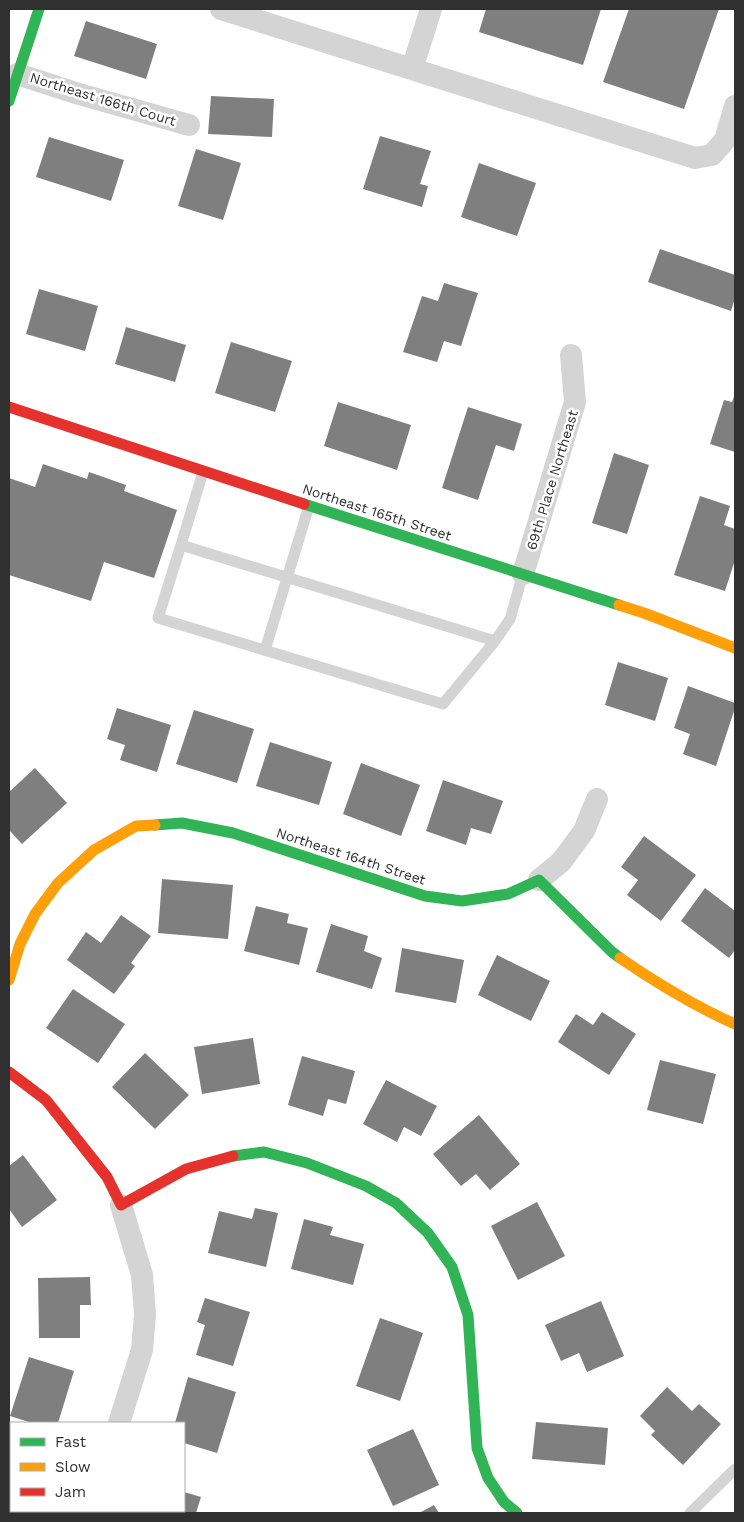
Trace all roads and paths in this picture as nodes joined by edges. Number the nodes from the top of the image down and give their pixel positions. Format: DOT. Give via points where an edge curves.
graph roads {
  1 [pos="39,9"];
  2 [pos="221,9"];
  3 [pos="431,9"];
  4 [pos="412,69"];
  5 [pos="17,74"];
  6 [pos="9,101"];
  7 [pos="735,106"];
  8 [pos="189,125"];
  9 [pos="571,355"];
  10 [pos="9,407"];
  11 [pos="203,472"];
  12 [pos="309,506"];
  13 [pos="181,546"];
  14 [pos="523,574"];
  15 [pos="288,578"];
  16 [pos="495,641"];
  17 [pos="735,648"];
  18 [pos="265,650"];
  19 [pos="597,799"];
  20 [pos="539,880"];
  21 [pos="9,980"];
  22 [pos="735,1024"];
  23 [pos="9,1072"];
  24 [pos="121,1205"];
  25 [pos="119,1422"];
  26 [pos="735,1469"];
  27 [pos="517,1513"];
  28 [pos="690,1513"];
  1 -- 5 [label="street"];
  2 -- 4 [label="street"];
  3 -- 4 [label="street"];
  4 -- 7 [label="street" via="695,158 712,155 724,140"];
  5 -- 6 [label="street"];
  5 -- 8 [label="street, Northeast 166th Court"];
  9 -- 14 [label="street, 69th Place Northeast" via="576,402"];
  10 -- 11 [label="street, Northeast 165th Street"];
  11 -- 12 [label="street, Northeast 165th Street"];
  11 -- 13 [label="lane"];
  12 -- 14 [label="street, Northeast 165th Street"];
  12 -- 15 [label="lane"];
  13 -- 15 [label="lane"];
  13 -- 18 [label="lane" via="158,618"];
  14 -- 16 [label="lane" via="510,618"];
  14 -- 17 [label="street, Northeast 165th Street" via="644,613"];
  15 -- 16 [label="lane"];
  15 -- 18 [label="lane"];
  16 -- 18 [label="lane" via="443,704"];
  19 -- 20 [label="street" via="584,831 561,862"];
  20 -- 21 [label="street, Northeast 164th Street" via="508,894 462,901 425,896 232,832 182,823 136,826 94,850 58,883 35,914 20,944"];
  20 -- 22 [label="street" via="612,952 705,1012"];
  23 -- 24 [label="street" via="46,1100 107,1177"];
  24 -- 25 [label="street" via="142,1275 145,1315 142,1350"];
  24 -- 27 [label="street" via="186,1169 232,1156 264,1152 307,1163 366,1186 396,1204 428,1233 452,1267 468,1315 477,1448 488,1478 504,1502"];
  26 -- 28 [label="lane"];
}
